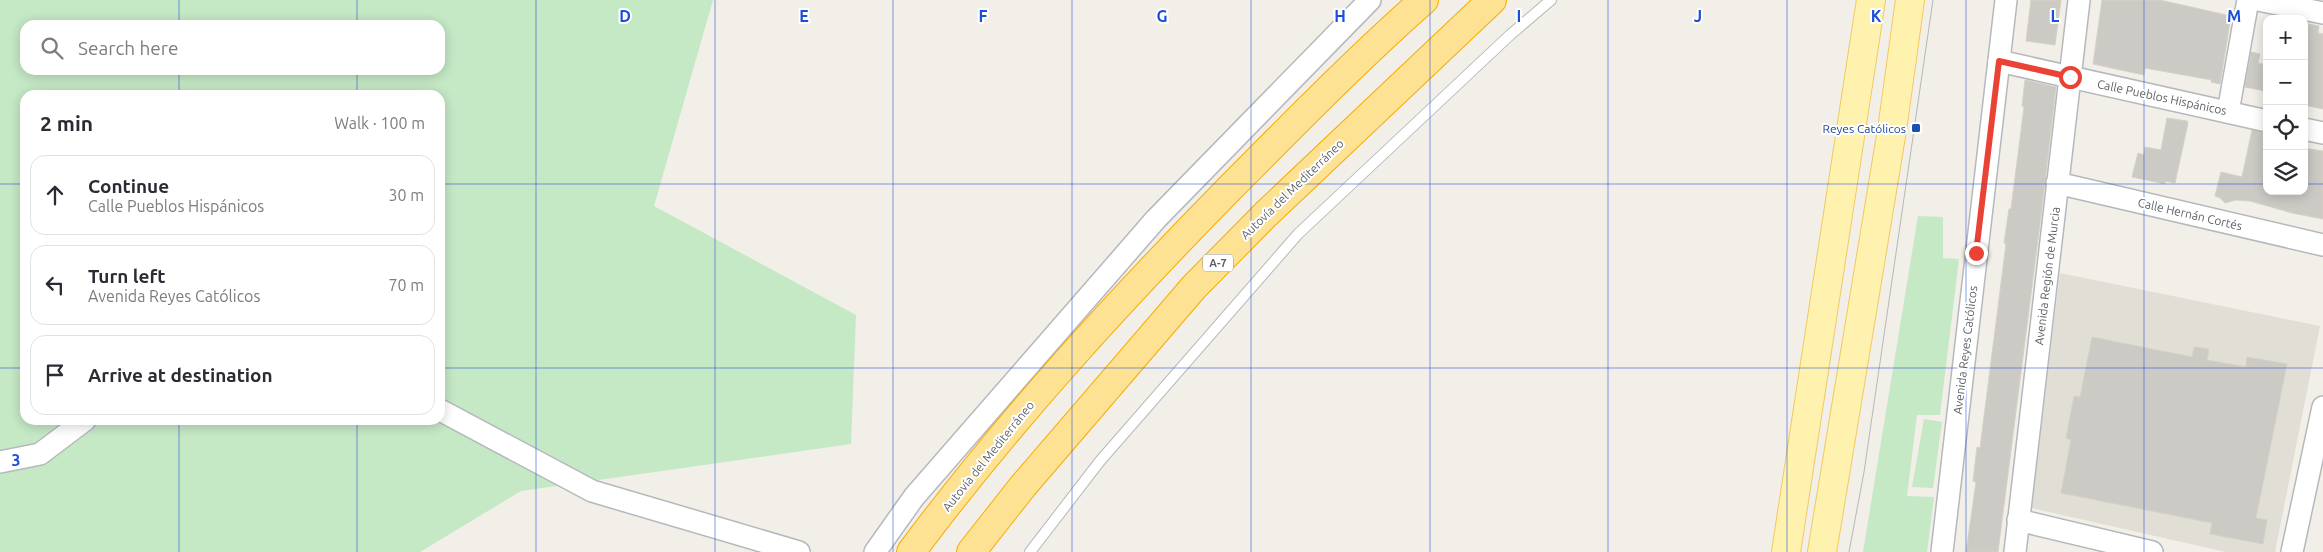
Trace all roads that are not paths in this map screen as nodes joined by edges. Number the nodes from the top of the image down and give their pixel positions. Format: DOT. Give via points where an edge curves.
graph roads {
  1 [pos="1370,0"];
  2 [pos="1424,0"];
  3 [pos="1492,0"];
  4 [pos="1551,0"];
  5 [pos="1871,0"];
  6 [pos="1910,0"];
  7 [pos="2006,0"];
  8 [pos="2079,0"];
  9 [pos="2248,0"];
  10 [pos="2258,0"];
  11 [pos="2315,8"];
  12 [pos="1999,61"];
  13 [pos="2070,77"];
  14 [pos="2228,112"];
  15 [pos="2263,119"];
  16 [pos="2308,130"];
  17 [pos="2323,133"];
  18 [pos="2057,183"];
  19 [pos="2323,245"];
  20 [pos="2323,406"];
  21 [pos="445,413"];
  22 [pos="78,425"];
  23 [pos="0,462"];
  24 [pos="2018,520"];
  25 [pos="799,552"];
  26 [pos="875,552"];
  27 [pos="912,552"];
  28 [pos="971,552"];
  29 [pos="1030,552"];
  30 [pos="1786,552"];
  31 [pos="1822,552"];
  32 [pos="1942,552"];
  33 [pos="2015,552"];
  34 [pos="2152,552"];
  35 [pos="2292,552"];
  1 -- 26 [label="street" via="1156,219 914,497"];
  2 -- 27 [label="highway, Autovía del Mediterráneo" via="1274,144 1168,252 994,446"];
  3 -- 28 [label="highway, Autovía del Mediterráneo / A-7" via="1294,187 1194,288 1023,486"];
  4 -- 29 [label="lane" via="1298,234 1100,461"];
  5 -- 30 [label="main road"];
  6 -- 31 [label="main road" via="1892,130"];
  7 -- 12 [label="street, Avenida Reyes Católicos"];
  8 -- 13 [label="street, Avenida Región de Murcia"];
  9 -- 14 [label="street"];
  10 -- 11 [label="street"];
  12 -- 13 [label="street, Calle Pueblos Hispánicos"];
  12 -- 32 [label="street, Avenida Reyes Católicos"];
  13 -- 14 [label="street, Calle Pueblos Hispánicos"];
  13 -- 18 [label="street, Avenida Región de Murcia"];
  14 -- 15 [label="street, Calle Pueblos Hispánicos"];
  16 -- 17 [label="street"];
  18 -- 19 [label="street, Calle Hernán Cortés"];
  18 -- 24 [label="street, Avenida Región de Murcia"];
  20 -- 35 [label="street"];
  21 -- 25 [label="street" via="592,491"];
  22 -- 23 [label="street" via="40,454"];
  24 -- 33 [label="street, Avenida Región de Murcia"];
  24 -- 34 [label="street"];
}
